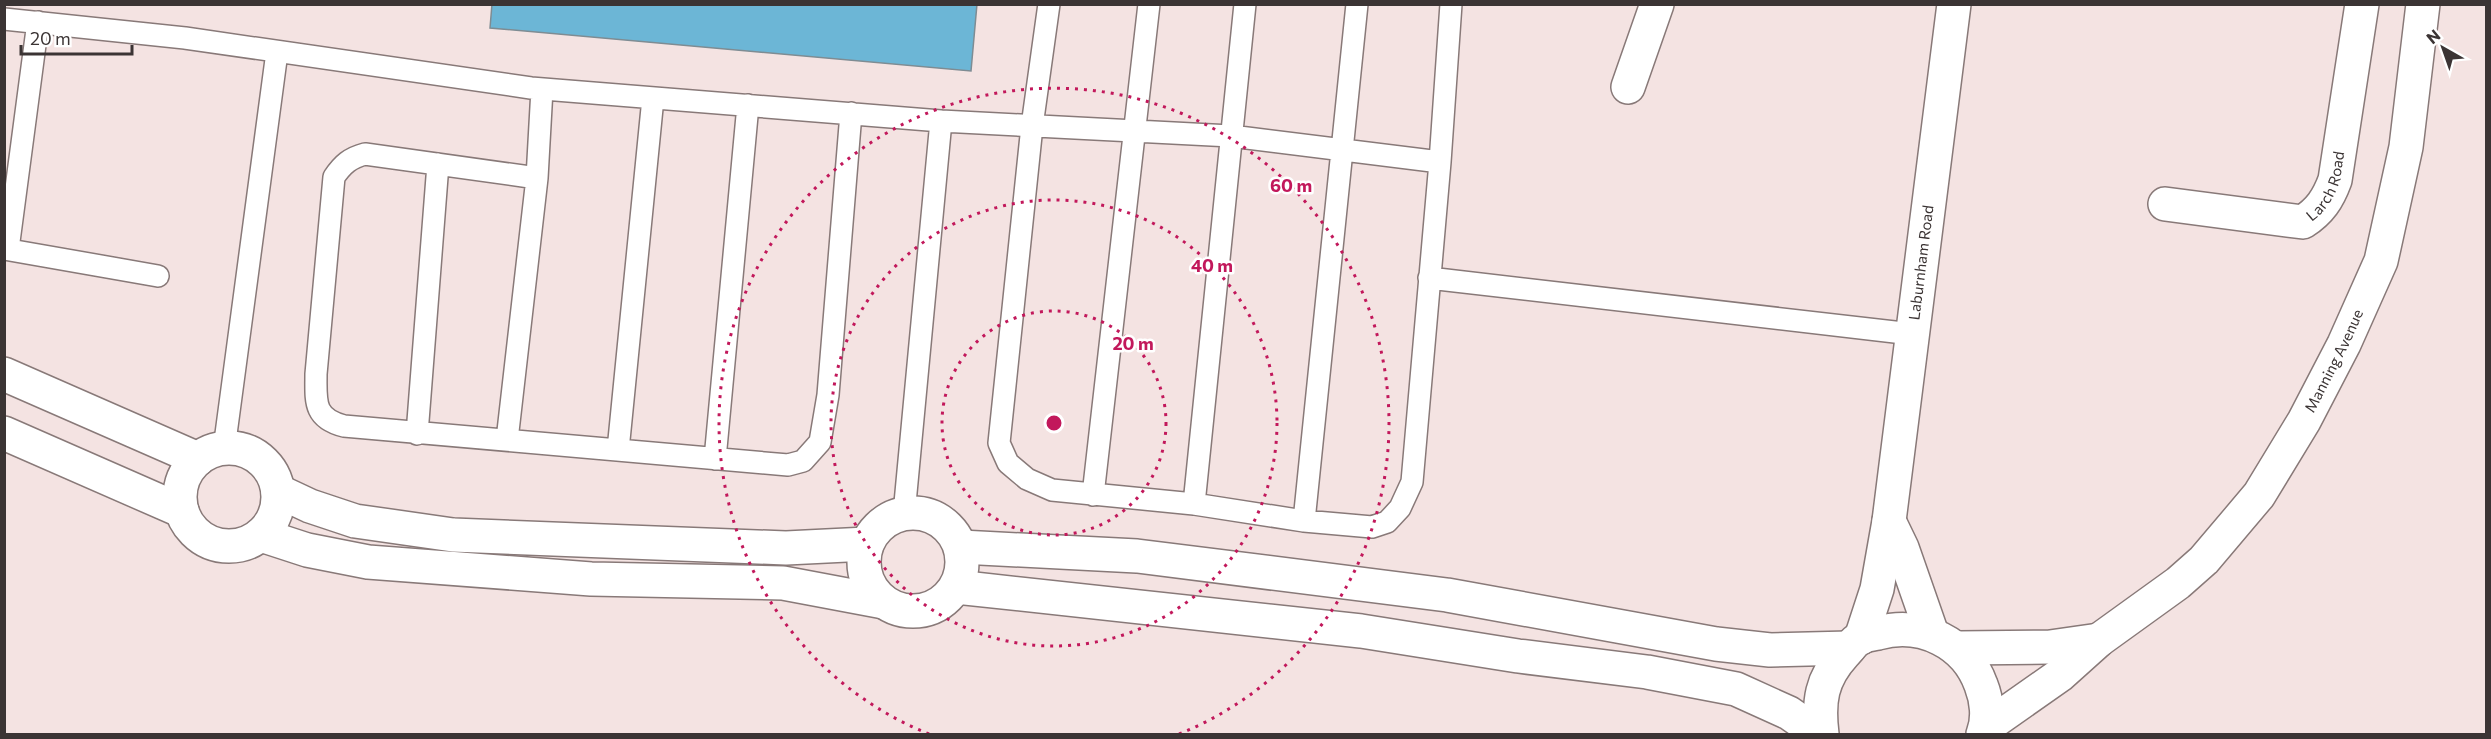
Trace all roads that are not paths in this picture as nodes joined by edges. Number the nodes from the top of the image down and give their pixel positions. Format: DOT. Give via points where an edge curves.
graph roads {
  1 [pos="1049,4"];
  2 [pos="1149,4"];
  3 [pos="1245,4"];
  4 [pos="1357,4"];
  5 [pos="1451,4"];
  6 [pos="1657,4"];
  7 [pos="1954,4"];
  8 [pos="2362,4"];
  9 [pos="2423,4"];
  10 [pos="4,19"];
  11 [pos="38,22"];
  12 [pos="277,52"];
  13 [pos="1628,87"];
  14 [pos="542,89"];
  15 [pos="653,98"];
  16 [pos="748,105"];
  17 [pos="851,113"];
  18 [pos="941,121"];
  19 [pos="1032,126"];
  20 [pos="1136,130"];
  21 [pos="1231,136"];
  22 [pos="1343,149"];
  23 [pos="1440,162"];
  24 [pos="438,164"];
  25 [pos="537,178"];
  26 [pos="2164,204"];
  27 [pos="6,249"];
  28 [pos="158,276"];
  29 [pos="1429,278"];
  30 [pos="1912,334"];
  31 [pos="4,374"];
  32 [pos="4,432"];
  33 [pos="417,434"];
  34 [pos="507,440"];
  35 [pos="618,450"];
  36 [pos="211,454"];
  37 [pos="716,459"];
  38 [pos="278,491"];
  39 [pos="1093,495"];
  40 [pos="1194,504"];
  41 [pos="182,511"];
  42 [pos="903,513"];
  43 [pos="1304,521"];
  44 [pos="1889,521"];
  45 [pos="261,535"];
  46 [pos="867,544"];
  47 [pos="961,547"];
  48 [pos="956,587"];
  49 [pos="884,602"];
  50 [pos="2099,640"];
  51 [pos="1945,641"];
  52 [pos="1855,643"];
  53 [pos="1985,731"];
  54 [pos="1820,735"];
  1 -- 19 [label="lane"];
  2 -- 20 [label="lane"];
  3 -- 21 [label="lane"];
  4 -- 22 [label="lane"];
  5 -- 23 [label="lane"];
  6 -- 13 [label="street"];
  7 -- 30 [label="street, Laburnham Road"];
  8 -- 26 [label="street, Larch Road" via="2335,180 2317,213 2303,222"];
  9 -- 50 [label="street, Manning Avenue" via="2406,147 2382,261 2344,344 2259,495 2195,568"];
  10 -- 11 [label="lane"];
  11 -- 12 [label="lane"];
  11 -- 27 [label="lane"];
  12 -- 14 [label="lane"];
  12 -- 36 [label="lane"];
  14 -- 15 [label="lane"];
  14 -- 25 [label="lane"];
  15 -- 16 [label="lane"];
  15 -- 35 [label="lane"];
  16 -- 17 [label="lane"];
  16 -- 37 [label="lane"];
  17 -- 18 [label="lane"];
  17 -- 37 [label="lane" via="828,395 820,442 803,461 788,465"];
  18 -- 19 [label="lane"];
  18 -- 42 [label="lane"];
  19 -- 20 [label="lane"];
  19 -- 39 [label="lane" via="999,443 1008,463 1026,479 1052,490"];
  20 -- 21 [label="lane"];
  20 -- 39 [label="lane"];
  21 -- 22 [label="lane"];
  21 -- 40 [label="lane"];
  22 -- 23 [label="lane"];
  22 -- 43 [label="lane"];
  23 -- 29 [label="lane"];
  24 -- 25 [label="lane"];
  24 -- 33 [label="lane"];
  24 -- 33 [label="lane" via="365,154 351,158 334,177 317,362 316,403 329,420 344,426"];
  25 -- 34 [label="lane"];
  27 -- 28 [label="lane"];
  29 -- 30 [label="lane"];
  29 -- 43 [label="lane" via="1412,482 1400,508 1387,522 1372,527"];
  30 -- 44 [label="street, Laburnham Road"];
  31 -- 36 [label="street"];
  32 -- 41 [label="street"];
  33 -- 34 [label="lane"];
  34 -- 35 [label="lane"];
  35 -- 37 [label="lane"];
  36 -- 38 [label="street" via="242,450 260,459 275,479"];
  36 -- 41 [label="street" via="188,470 182,483"];
  38 -- 45 [label="street" via="278,508"];
  38 -- 46 [label="street" via="356,521 453,536 786,548"];
  39 -- 40 [label="lane"];
  40 -- 43 [label="lane"];
  41 -- 45 [label="street" via="200,538 215,545 247,544"];
  42 -- 46 [label="street" via="876,529"];
  42 -- 47 [label="street" via="932,515 945,523"];
  44 -- 51 [label="street"];
  44 -- 52 [label="street, Laburnham Road" via="1877,590"];
  45 -- 49 [label="street" via="307,550 368,562 591,579 783,583"];
  46 -- 49 [label="street" via="866,576"];
  47 -- 48 [label="street" via="963,561"];
  47 -- 52 [label="street, Manning Avenue" via="1137,556 1447,595 1716,645 1770,650"];
  48 -- 49 [label="street" via="938,603 915,611"];
  48 -- 54 [label="street" via="1361,631 1647,672 1736,689 1789,713"];
  50 -- 51 [label="street, Manning Avenue" via="2050,647"];
  50 -- 53 [label="street, Manning Avenue" via="2060,675"];
  51 -- 52 [label="street, Manning Avenue" via="1911,629 1889,630"];
  51 -- 53 [label="street" via="1976,671 1986,698"];
  52 -- 54 [label="street, Laburnham Road" via="1836,662 1823,685"];
}
